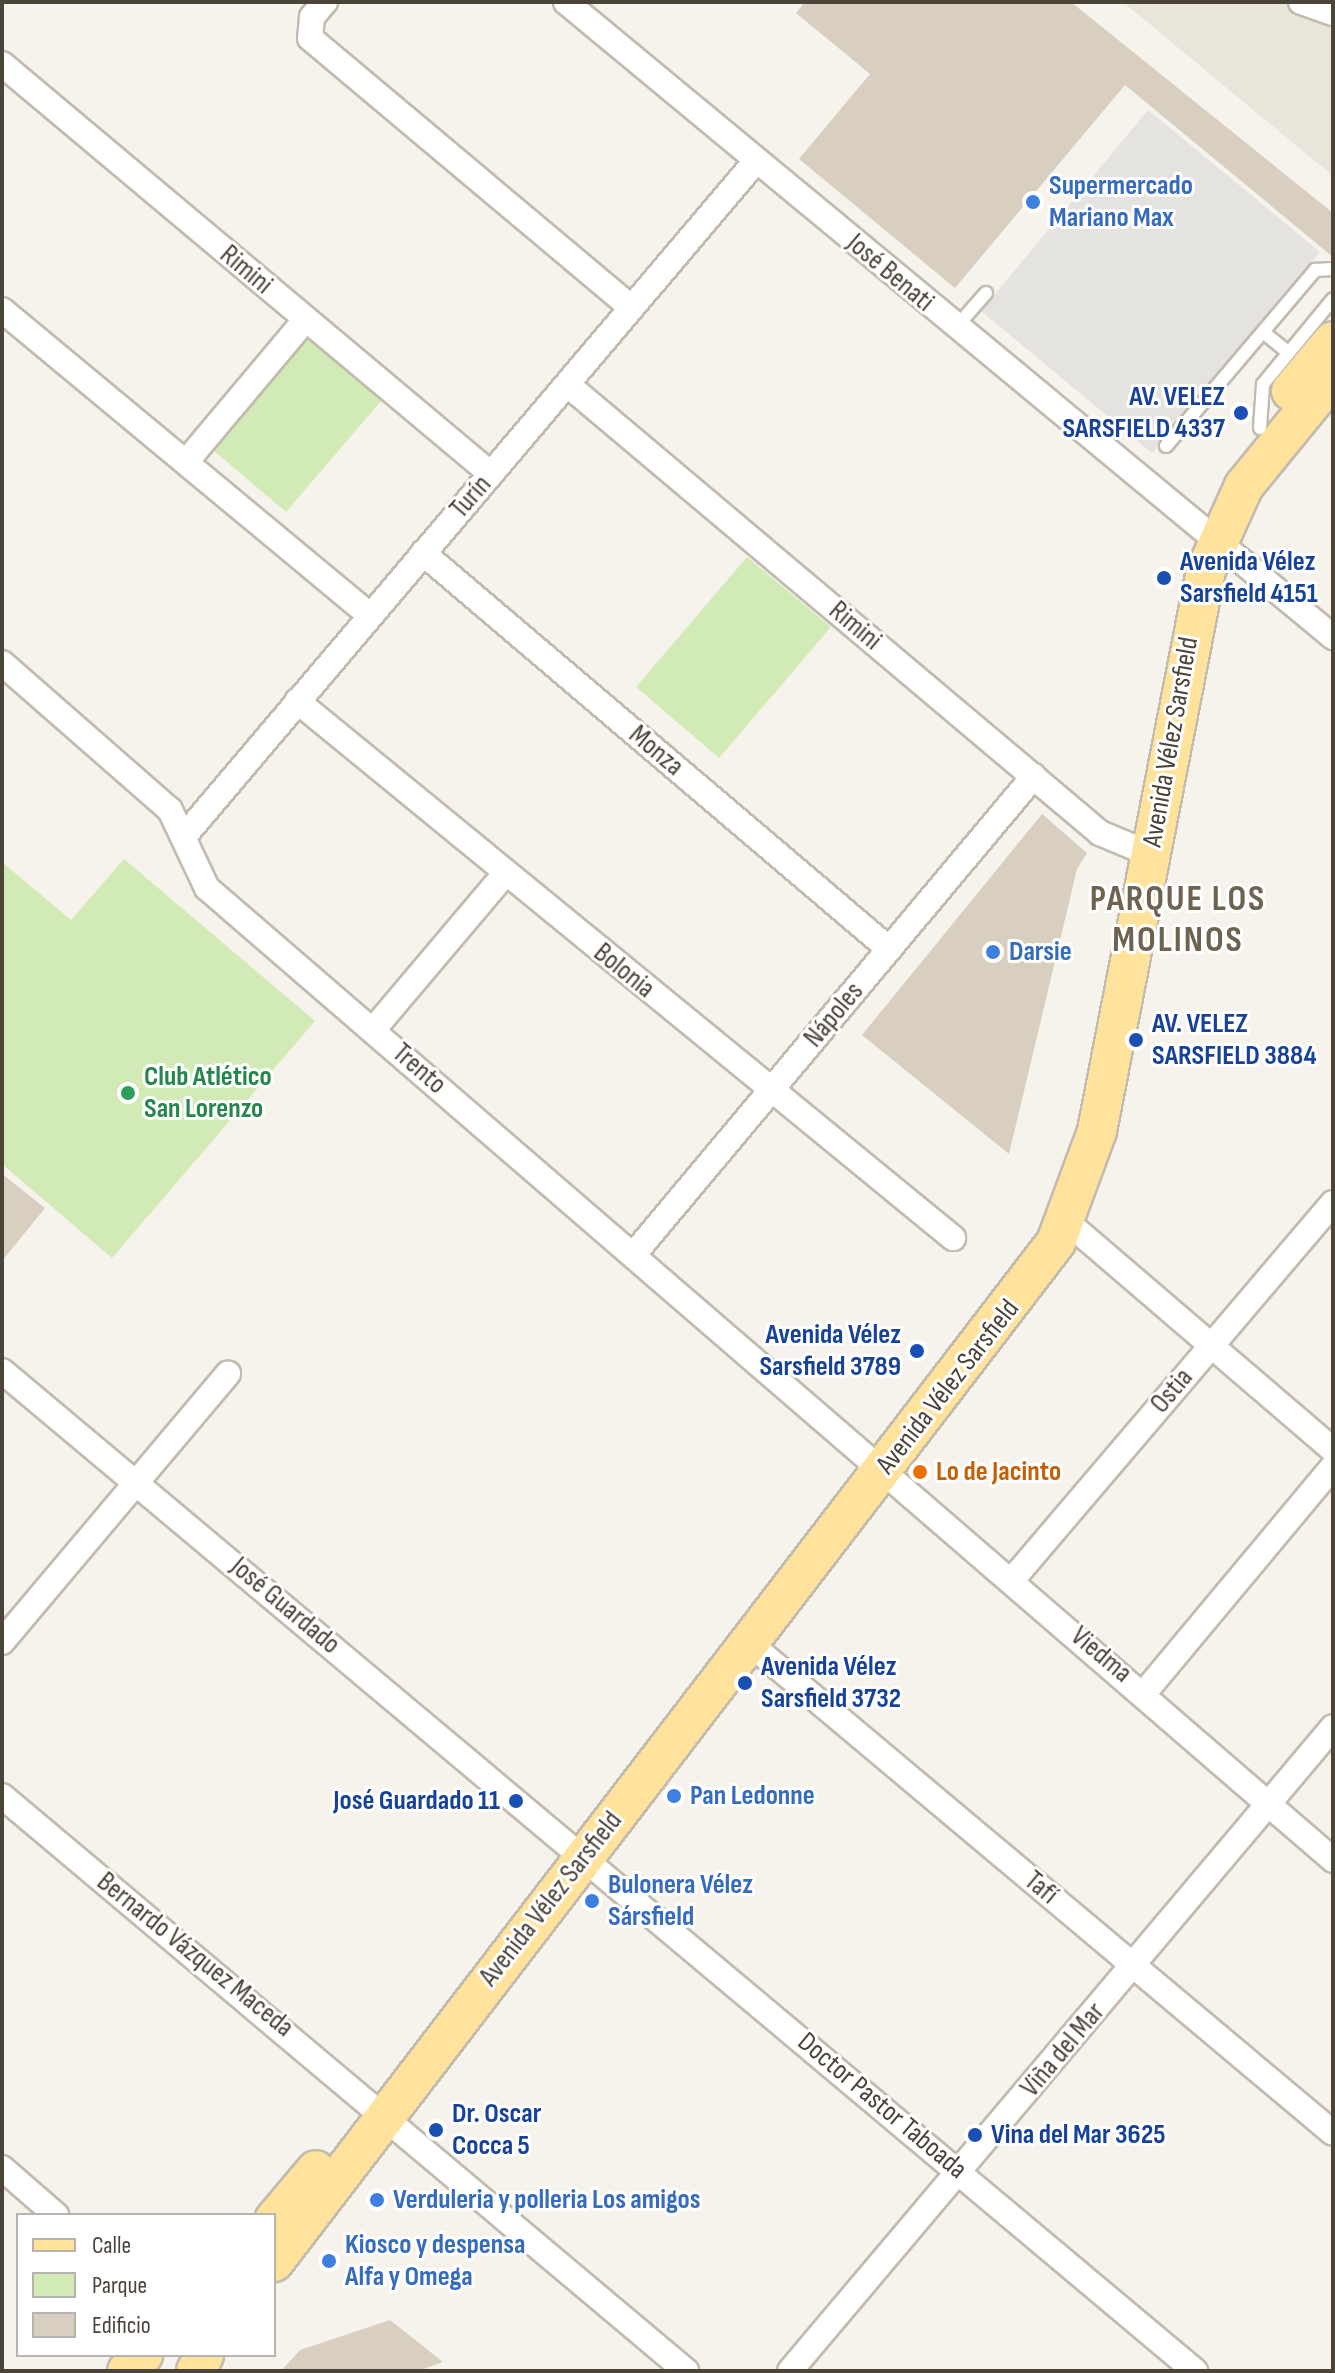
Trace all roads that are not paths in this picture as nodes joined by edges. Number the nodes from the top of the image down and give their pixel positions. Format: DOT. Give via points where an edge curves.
graph roads {
  1 [pos="325,2"];
  2 [pos="566,2"];
  3 [pos="1301,2"];
  4 [pos="1333,13"];
  5 [pos="2,64"];
  6 [pos="756,161"];
  7 [pos="1333,269"];
  8 [pos="986,293"];
  9 [pos="1333,299"];
  10 [pos="632,308"];
  11 [pos="2,310"];
  12 [pos="305,320"];
  13 [pos="955,328"];
  14 [pos="1263,332"];
  15 [pos="1333,341"];
  16 [pos="1289,353"];
  17 [pos="1333,377"];
  18 [pos="568,385"];
  19 [pos="1260,428"];
  20 [pos="1166,446"];
  21 [pos="186,462"];
  22 [pos="491,474"];
  23 [pos="1207,534"];
  24 [pos="423,553"];
  25 [pos="370,615"];
  26 [pos="1333,637"];
  27 [pos="2,663"];
  28 [pos="297,701"];
  29 [pos="1034,776"];
  30 [pos="186,834"];
  31 [pos="1139,850"];
  32 [pos="505,874"];
  33 [pos="889,949"];
  34 [pos="373,1030"];
  35 [pos="771,1091"];
  36 [pos="1333,1203"];
  37 [pos="1066,1221"];
  38 [pos="953,1238"];
  39 [pos="634,1254"];
  40 [pos="1211,1345"];
  41 [pos="2,1371"];
  42 [pos="228,1374"];
  43 [pos="1333,1450"];
  44 [pos="874,1461"];
  45 [pos="1333,1466"];
  46 [pos="136,1482"];
  47 [pos="1012,1580"];
  48 [pos="2,1642"];
  49 [pos="749,1643"];
  50 [pos="1145,1692"];
  51 [pos="1333,1727"];
  52 [pos="2,1796"];
  53 [pos="1271,1804"];
  54 [pos="576,1849"];
  55 [pos="1333,1860"];
  56 [pos="1133,1966"];
  57 [pos="379,2107"];
  58 [pos="1333,2133"];
  59 [pos="2,2168"];
  60 [pos="961,2172"];
  61 [pos="54,2213"];
  62 [pos="276,2218"];
  63 [pos="276,2259"];
  64 [pos="686,2371"];
  65 [pos="790,2371"];
  66 [pos="1195,2371"];
  1 -- 10 [label="street" via="312,17 310,38"];
  2 -- 6 [label="street, José Benati"];
  3 -- 4 [label="street"];
  5 -- 12 [label="street, Rimini"];
  6 -- 10 [label="street, Turín"];
  6 -- 13 [label="street, José Benati"];
  7 -- 14 [label="lane" via="1315,270"];
  8 -- 13 [label="lane"];
  9 -- 16 [label="lane"];
  10 -- 18 [label="street, Turín"];
  11 -- 21 [label="street"];
  12 -- 21 [label="street"];
  12 -- 22 [label="street, Rimini"];
  13 -- 23 [label="street, José Benati"];
  14 -- 16 [label="lane"];
  14 -- 20 [label="lane"];
  15 -- 19 [label="main road, Avenida Vélez Sarsfield"];
  16 -- 19 [label="lane" via="1263,384"];
  17 -- 23 [label="main road, Avenida Vélez Sarsfield"];
  18 -- 22 [label="street, Turín"];
  18 -- 29 [label="street, Rimini"];
  19 -- 23 [label="main road, Avenida Vélez Sarsfield"];
  21 -- 25 [label="street"];
  22 -- 24 [label="street, Turín"];
  23 -- 26 [label="street, José Benati"];
  23 -- 31 [label="main road, Avenida Vélez Sarsfield"];
  24 -- 25 [label="street, Turín"];
  24 -- 33 [label="street, Monza"];
  25 -- 28 [label="street, Turín"];
  27 -- 30 [label="street, Trento" via="146,785"];
  28 -- 30 [label="street, Turín"];
  28 -- 32 [label="street, Bolonia"];
  29 -- 31 [label="street, Rimini" via="1100,833"];
  29 -- 33 [label="street, Nápoles"];
  30 -- 34 [label="street, Trento" via="207,888"];
  31 -- 37 [label="main road, Avenida Vélez Sarsfield" via="1095,1141"];
  31 -- 44 [label="main road, Avenida Vélez Sarsfield" via="1076,1124 1047,1213"];
  32 -- 34 [label="street"];
  32 -- 35 [label="street, Bolonia"];
  33 -- 35 [label="street, Nápoles"];
  34 -- 39 [label="street, Trento"];
  35 -- 38 [label="street, Bolonia"];
  35 -- 39 [label="street, Nápoles"];
  36 -- 40 [label="street, Ostia"];
  37 -- 40 [label="street"];
  37 -- 44 [label="main road, Avenida Vélez Sarsfield" via="1022,1293"];
  39 -- 44 [label="street, Trento"];
  40 -- 43 [label="street"];
  40 -- 47 [label="street, Ostia"];
  41 -- 46 [label="street, José Guardado"];
  42 -- 46 [label="street"];
  44 -- 47 [label="street, Viedma"];
  44 -- 49 [label="main road, Avenida Vélez Sarsfield"];
  44 -- 54 [label="main road, Avenida Vélez Sarsfield"];
  45 -- 50 [label="street"];
  46 -- 48 [label="street"];
  46 -- 54 [label="street, José Guardado"];
  47 -- 50 [label="street, Viedma"];
  49 -- 54 [label="main road, Avenida Vélez Sarsfield"];
  49 -- 56 [label="street, Tafí"];
  50 -- 53 [label="street, Viedma"];
  51 -- 53 [label="street, Viña del Mar"];
  52 -- 57 [label="street, Bernardo Vázquez Maceda"];
  53 -- 55 [label="street, Viedma"];
  53 -- 56 [label="street, Viña del Mar"];
  54 -- 57 [label="main road, Avenida Vélez Sarsfield"];
  54 -- 60 [label="street, Doctor Pastor Taboada"];
  56 -- 58 [label="street, Tafí"];
  56 -- 60 [label="street, Viña del Mar"];
  57 -- 62 [label="main road, Avenida Vélez Sarsfield"];
  57 -- 63 [label="main road, Avenida Vélez Sarsfield"];
  57 -- 64 [label="street, Bernardo Vázquez Maceda"];
  59 -- 61 [label="street"];
  60 -- 65 [label="street, Viña del Mar"];
  60 -- 66 [label="street, Doctor Pastor Taboada"];
}
